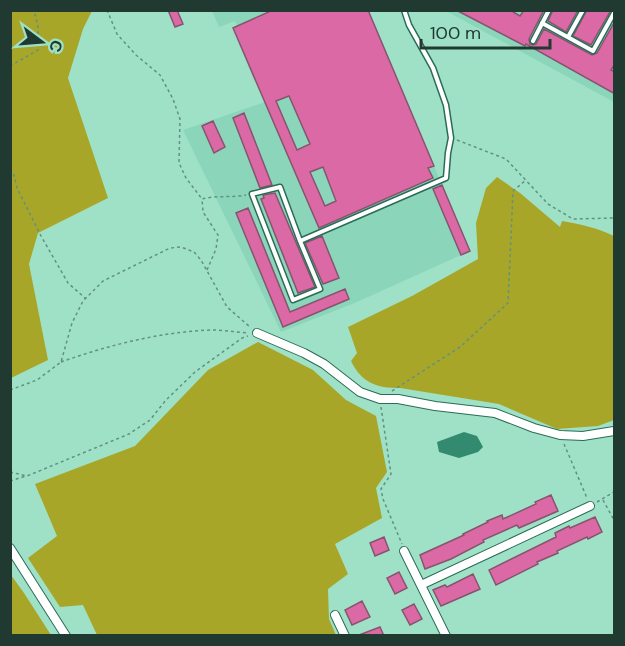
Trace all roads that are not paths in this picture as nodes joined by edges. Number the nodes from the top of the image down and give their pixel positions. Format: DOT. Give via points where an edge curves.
graph roads {
  1 [pos="404,10"];
  2 [pos="549,10"];
  3 [pos="583,10"];
  4 [pos="615,13"];
  5 [pos="542,23"];
  6 [pos="568,37"];
  7 [pos="533,41"];
  8 [pos="300,241"];
  9 [pos="257,333"];
  10 [pos="615,431"];
  11 [pos="590,506"];
  12 [pos="10,548"];
  13 [pos="404,551"];
  14 [pos="421,585"];
  15 [pos="335,615"];
  16 [pos="66,636"];
  17 [pos="345,636"];
  18 [pos="446,636"];
  1 -- 8 [label="lane" via="433,68 446,105 451,138 446,178"];
  2 -- 5 [label="lane"];
  3 -- 6 [label="lane"];
  4 -- 6 [label="lane" via="593,51"];
  5 -- 6 [label="lane"];
  5 -- 7 [label="lane"];
  8 -- 8 [label="lane" via="320,289 293,300 252,194 280,187"];
  9 -- 10 [label="street" via="304,353 360,392 380,399 495,413 560,435"];
  11 -- 14 [label="street"];
  12 -- 16 [label="street"];
  13 -- 14 [label="street"];
  14 -- 18 [label="street"];
  15 -- 17 [label="street"];
}
